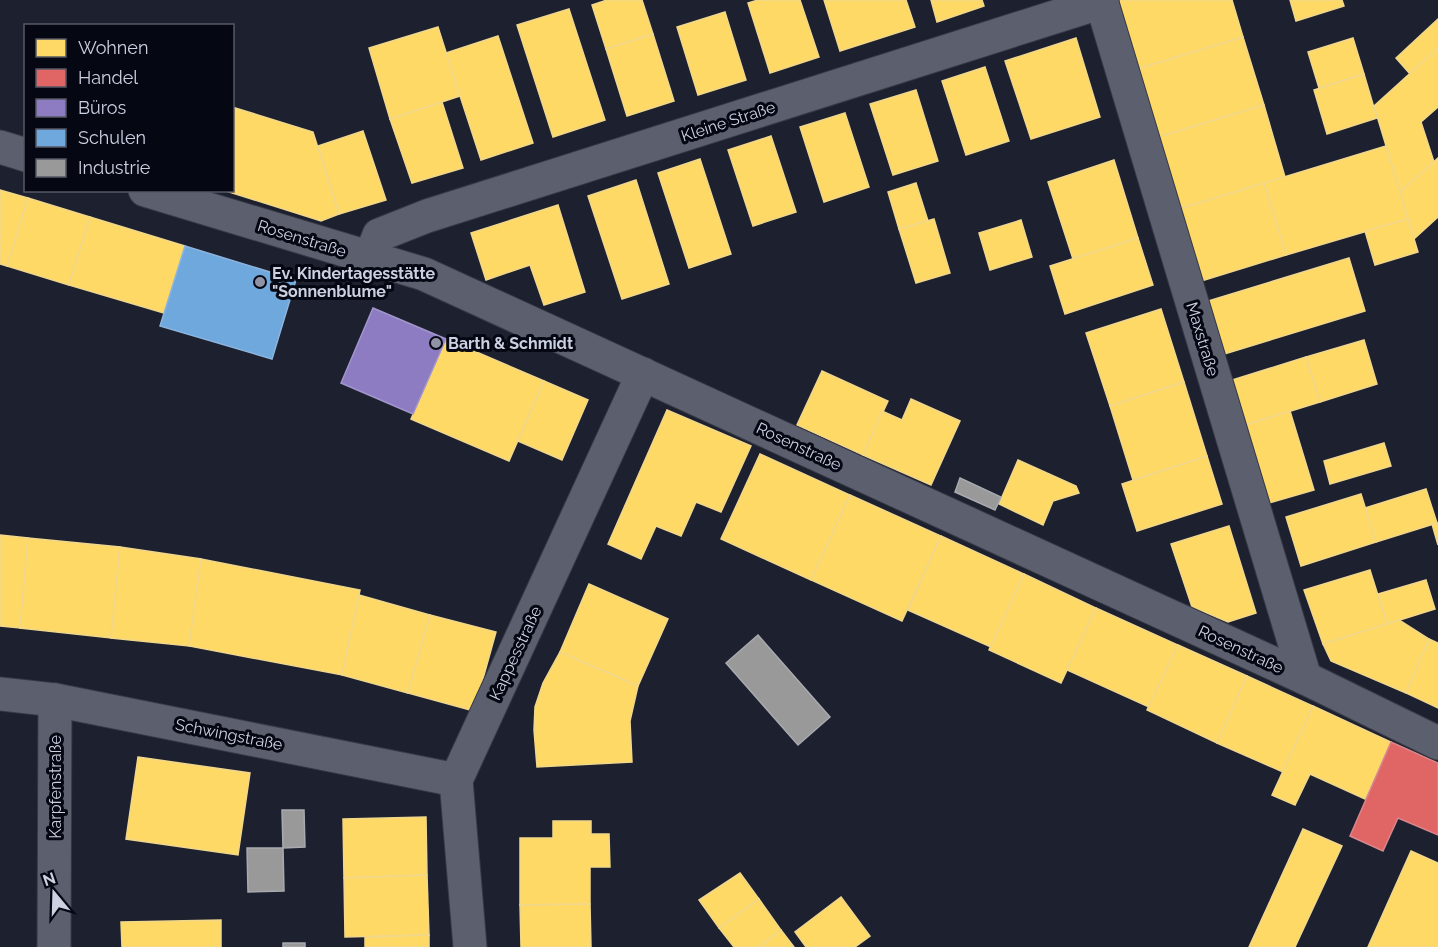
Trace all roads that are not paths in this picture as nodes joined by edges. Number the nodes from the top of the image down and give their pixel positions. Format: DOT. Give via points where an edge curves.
graph roads {
  1 [pos="1102,1"];
  2 [pos="0,147"];
  3 [pos="24,154"];
  4 [pos="152,192"];
  5 [pos="370,258"];
  6 [pos="643,374"];
  7 [pos="1305,678"];
  8 [pos="0,694"];
  9 [pos="55,700"];
  10 [pos="1438,743"];
  11 [pos="456,780"];
  12 [pos="54,947"];
  13 [pos="470,947"];
  1 -- 5 [label="street, Kleine Straße" via="427,216 380,235"];
  1 -- 7 [label="street, Maxstraße"];
  2 -- 3 [label="street"];
  4 -- 5 [label="street, Rosenstraße"];
  5 -- 6 [label="street, Rosenstraße" via="424,274"];
  6 -- 7 [label="street, Rosenstraße"];
  6 -- 11 [label="street, Kappesstraße"];
  7 -- 10 [label="street, Rosenstraße"];
  8 -- 9 [label="street, Schwingstraße"];
  9 -- 11 [label="street, Schwingstraße"];
  9 -- 12 [label="street, Karpfenstraße"];
  11 -- 13 [label="street, Kappesstraße"];
}
